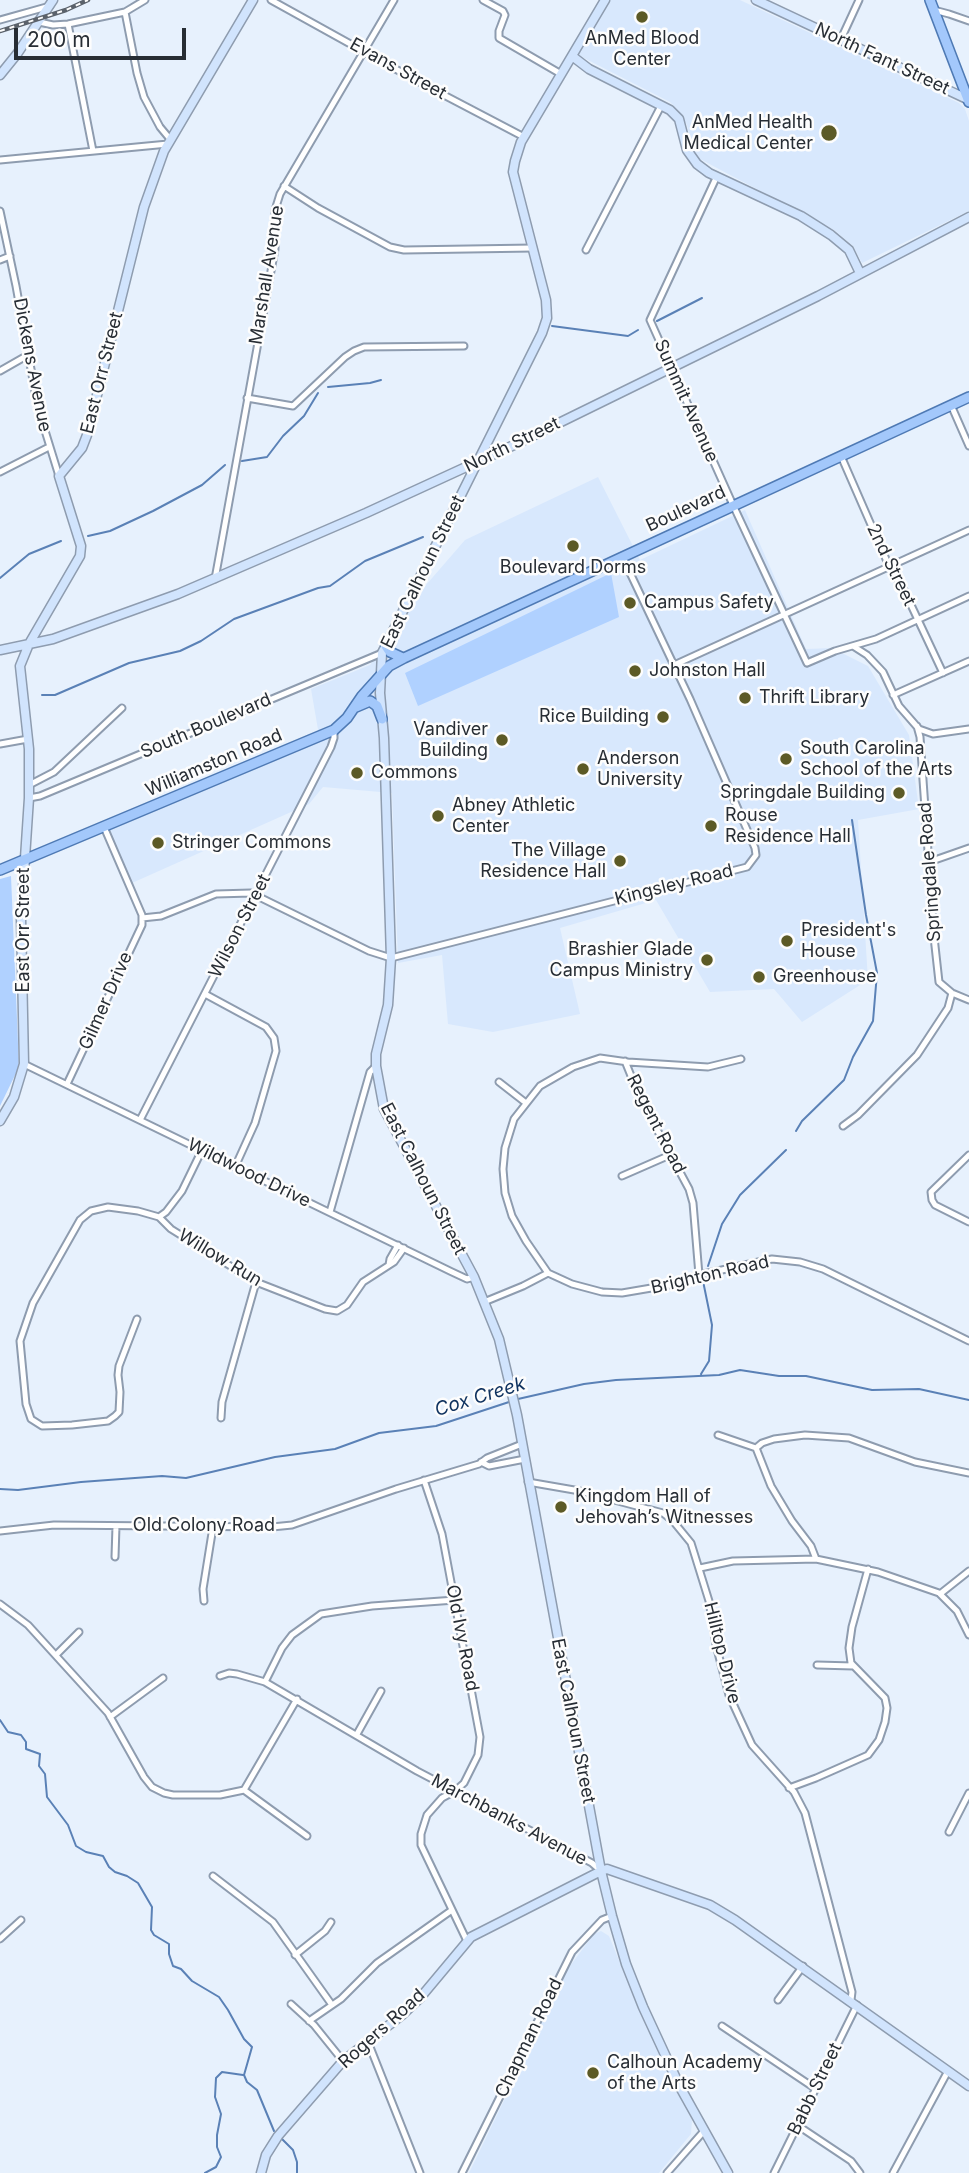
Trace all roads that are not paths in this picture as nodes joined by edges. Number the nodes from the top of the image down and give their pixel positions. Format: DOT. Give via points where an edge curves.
graph roads {
  1 [pos="145,0"];
  2 [pos="253,0"];
  3 [pos="271,0"];
  4 [pos="394,0"];
  5 [pos="484,0"];
  6 [pos="604,0"];
  7 [pos="756,0"];
  8 [pos="859,0"];
  9 [pos="930,0"];
  10 [pos="52,3"];
  11 [pos="934,10"];
  12 [pos="125,12"];
  13 [pos="0,20"];
  14 [pos="969,21"];
  15 [pos="39,22"];
  16 [pos="68,24"];
  17 [pos="841,39"];
  18 [pos="365,51"];
  19 [pos="572,57"];
  20 [pos="561,74"];
  21 [pos="0,75"];
  22 [pos="969,100"];
  23 [pos="662,106"];
  24 [pos="524,137"];
  25 [pos="169,141"];
  26 [pos="93,151"];
  27 [pos="0,160"];
  28 [pos="717,176"];
  29 [pos="285,186"];
  30 [pos="0,211"];
  31 [pos="969,217"];
  32 [pos="533,248"];
  33 [pos="586,250"];
  34 [pos="10,256"];
  35 [pos="0,260"];
  36 [pos="860,273"];
  37 [pos="464,346"];
  38 [pos="28,355"];
  39 [pos="671,367"];
  40 [pos="0,370"];
  41 [pos="969,397"];
  42 [pos="247,398"];
  43 [pos="951,405"];
  44 [pos="969,446"];
  45 [pos="49,447"];
  46 [pos="841,456"];
  47 [pos="476,463"];
  48 [pos="0,472"];
  49 [pos="59,476"];
  50 [pos="733,505"];
  51 [pos="969,530"];
  52 [pos="622,556"];
  53 [pos="889,565"];
  54 [pos="215,579"];
  55 [pos="969,596"];
  56 [pos="783,615"];
  57 [pos="918,621"];
  58 [pos="386,642"];
  59 [pos="29,644"];
  60 [pos="853,646"];
  61 [pos="0,650"];
  62 [pos="417,651"];
  63 [pos="382,653"];
  64 [pos="403,658"];
  65 [pos="969,661"];
  66 [pos="674,665"];
  67 [pos="943,673"];
  68 [pos="380,675"];
  69 [pos="893,695"];
  70 [pos="122,708"];
  71 [pos="354,708"];
  72 [pos="382,719"];
  73 [pos="916,726"];
  74 [pos="969,729"];
  75 [pos="334,730"];
  76 [pos="28,739"];
  77 [pos="0,744"];
  78 [pos="29,785"];
  79 [pos="29,797"];
  80 [pos="104,827"];
  81 [pos="969,848"];
  82 [pos="24,860"];
  83 [pos="929,862"];
  84 [pos="0,870"];
  85 [pos="256,895"];
  86 [pos="142,918"];
  87 [pos="391,958"];
  88 [pos="951,993"];
  89 [pos="205,994"];
  90 [pos="969,1000"];
  91 [pos="741,1059"];
  92 [pos="625,1061"];
  93 [pos="24,1064"];
  94 [pos="376,1066"];
  95 [pos="499,1082"];
  96 [pos="67,1084"];
  97 [pos="526,1103"];
  98 [pos="140,1120"];
  99 [pos="0,1121"];
  100 [pos="842,1126"];
  101 [pos="202,1150"];
  102 [pos="969,1154"];
  103 [pos="670,1155"];
  104 [pos="235,1167"];
  105 [pos="622,1176"];
  106 [pos="330,1212"];
  107 [pos="159,1217"];
  108 [pos="969,1222"];
  109 [pos="401,1246"];
  110 [pos="548,1273"];
  111 [pos="699,1275"];
  112 [pos="474,1277"];
  113 [pos="256,1282"];
  114 [pos="484,1302"];
  115 [pos="137,1319"];
  116 [pos="969,1341"];
  117 [pos="220,1418"];
  118 [pos="718,1435"];
  119 [pos="522,1444"];
  120 [pos="756,1448"];
  121 [pos="525,1459"];
  122 [pos="481,1462"];
  123 [pos="969,1473"];
  124 [pos="424,1480"];
  125 [pos="528,1482"];
  126 [pos="116,1526"];
  127 [pos="213,1527"];
  128 [pos="0,1531"];
  129 [pos="115,1557"];
  130 [pos="816,1559"];
  131 [pos="700,1568"];
  132 [pos="868,1570"];
  133 [pos="969,1571"];
  134 [pos="940,1594"];
  135 [pos="455,1600"];
  136 [pos="204,1601"];
  137 [pos="0,1604"];
  138 [pos="79,1632"];
  139 [pos="969,1635"];
  140 [pos="56,1655"];
  141 [pos="817,1665"];
  142 [pos="853,1666"];
  143 [pos="220,1676"];
  144 [pos="163,1678"];
  145 [pos="265,1682"];
  146 [pos="381,1690"];
  147 [pos="297,1699"];
  148 [pos="110,1717"];
  149 [pos="357,1734"];
  150 [pos="789,1788"];
  151 [pos="244,1790"];
  152 [pos="455,1791"];
  153 [pos="969,1793"];
  154 [pos="966,1805"];
  155 [pos="949,1832"];
  156 [pos="307,1836"];
  157 [pos="601,1871"];
  158 [pos="213,1875"];
  159 [pos="452,1910"];
  160 [pos="612,1916"];
  161 [pos="21,1920"];
  162 [pos="331,1922"];
  163 [pos="0,1938"];
  164 [pos="467,1941"];
  165 [pos="295,1955"];
  166 [pos="803,1966"];
  167 [pos="778,2000"];
  168 [pos="854,2003"];
  169 [pos="291,2004"];
  170 [pos="332,2005"];
  171 [pos="309,2021"];
  172 [pos="722,2026"];
  173 [pos="369,2042"];
  174 [pos="343,2061"];
  175 [pos="948,2071"];
  176 [pos="967,2082"];
  177 [pos="816,2089"];
  178 [pos="797,2125"];
  179 [pos="704,2131"];
  180 [pos="261,2173"];
  181 [pos="420,2173"];
  182 [pos="462,2173"];
  183 [pos="667,2173"];
  184 [pos="728,2173"];
  185 [pos="774,2173"];
  186 [pos="860,2173"];
  187 [pos="893,2173"];
  1 -- 12 [label="street"];
  2 -- 25 [label="street, East Orr Street"];
  3 -- 18 [label="street, Evans Street"];
  4 -- 18 [label="street, Marshall Avenue"];
  5 -- 20 [label="street" via="505,15 499,38"];
  6 -- 19 [label="street, East Calhoun Street"];
  7 -- 17 [label="street, North Fant Street"];
  8 -- 17 [label="street"];
  9 -- 11 [label="main road"];
  10 -- 13 [label="street"];
  10 -- 15 [label="street"];
  11 -- 14 [label="street"];
  11 -- 22 [label="main road"];
  12 -- 16 [label="street"];
  12 -- 25 [label="street" via="144,97"];
  15 -- 16 [label="street"];
  15 -- 21 [label="street"];
  16 -- 26 [label="street"];
  17 -- 22 [label="street, North Fant Street"];
  18 -- 24 [label="street, Evans Street"];
  18 -- 29 [label="street, Marshall Avenue"];
  19 -- 20 [label="street, East Calhoun Street"];
  19 -- 23 [label="street"];
  20 -- 24 [label="street, East Calhoun Street"];
  23 -- 28 [label="street" via="679,119 696,164"];
  23 -- 33 [label="street"];
  24 -- 32 [label="street, East Calhoun Street" via="513,172"];
  25 -- 26 [label="street"];
  25 -- 49 [label="street, East Orr Street" via="144,207 88,435"];
  26 -- 27 [label="street"];
  28 -- 36 [label="street" via="831,234 849,250"];
  28 -- 39 [label="street, Summit Avenue" via="650,320"];
  29 -- 32 [label="street" via="390,247"];
  29 -- 42 [label="street, Marshall Avenue" via="275,210 275,249"];
  30 -- 34 [label="street, Dickens Avenue"];
  31 -- 36 [label="street, North Street"];
  32 -- 47 [label="street, East Calhoun Street" via="547,318"];
  34 -- 35 [label="street"];
  34 -- 38 [label="street, Dickens Avenue"];
  36 -- 39 [label="street, North Street"];
  37 -- 42 [label="street" via="364,347 345,357 293,406"];
  38 -- 40 [label="street"];
  38 -- 45 [label="street, Dickens Avenue"];
  39 -- 47 [label="street, North Street"];
  39 -- 50 [label="street, Summit Avenue"];
  41 -- 43 [label="main road, Boulevard"];
  42 -- 54 [label="street, Marshall Avenue"];
  43 -- 44 [label="street"];
  43 -- 46 [label="main road, Boulevard"];
  45 -- 48 [label="street"];
  45 -- 49 [label="street, Dickens Avenue"];
  46 -- 50 [label="main road, Boulevard"];
  46 -- 53 [label="street, 2nd Street"];
  47 -- 54 [label="street, North Street"];
  47 -- 58 [label="street, East Calhoun Street"];
  49 -- 59 [label="street, East Orr Street" via="80,556"];
  50 -- 52 [label="main road, Boulevard"];
  50 -- 56 [label="street, Summit Avenue"];
  51 -- 53 [label="street"];
  52 -- 62 [label="main road, Boulevard"];
  52 -- 66 [label="street, Kingsley Road"];
  53 -- 56 [label="street"];
  53 -- 57 [label="street, 2nd Street"];
  54 -- 59 [label="street, North Street"];
  55 -- 57 [label="street"];
  56 -- 60 [label="street, Summit Avenue" via="807,663"];
  56 -- 66 [label="street"];
  57 -- 60 [label="street"];
  57 -- 67 [label="street, 2nd Street"];
  58 -- 63 [label="street, East Calhoun Street"];
  58 -- 64 [label="main road" via="390,652"];
  59 -- 61 [label="street, North Street"];
  59 -- 76 [label="street, East Orr Street" via="20,673"];
  60 -- 69 [label="street" via="883,672"];
  62 -- 64 [label="main road, Williamston Road"];
  63 -- 68 [label="street, East Calhoun Street"];
  63 -- 79 [label="street, South Boulevard"];
  64 -- 68 [label="main road, Williamston Road"];
  65 -- 67 [label="street"];
  66 -- 87 [label="street, Kingsley Road" via="755,848 752,862 747,867"];
  67 -- 69 [label="street"];
  68 -- 71 [label="main road, Williamston Road"];
  68 -- 72 [label="street, East Calhoun Street"];
  69 -- 73 [label="street"];
  70 -- 78 [label="street" via="54,772"];
  71 -- 72 [label="main road" via="370,701"];
  71 -- 75 [label="main road, Williamston Road"];
  72 -- 87 [label="street, East Calhoun Street"];
  73 -- 74 [label="street" via="933,734"];
  73 -- 83 [label="street, Springdale Road"];
  75 -- 80 [label="main road, Williamston Road"];
  75 -- 85 [label="street, Wilson Street" via="331,747"];
  76 -- 77 [label="street"];
  76 -- 78 [label="street, East Orr Street"];
  78 -- 79 [label="street, East Orr Street"];
  79 -- 82 [label="street, East Orr Street"];
  80 -- 82 [label="main road, Williamston Road"];
  80 -- 86 [label="street"];
  81 -- 83 [label="street"];
  82 -- 84 [label="main road, Williamston Road"];
  82 -- 93 [label="street, East Orr Street"];
  83 -- 88 [label="street, Springdale Road" via="939,982"];
  85 -- 86 [label="street" via="216,894 161,916"];
  85 -- 87 [label="street"];
  85 -- 89 [label="street, Wilson Street"];
  86 -- 96 [label="street, Gilmer Drive"];
  87 -- 94 [label="street, East Calhoun Street"];
  88 -- 90 [label="street"];
  88 -- 100 [label="street" via="948,1008 917,1055"];
  89 -- 98 [label="street, Wilson Street"];
  89 -- 104 [label="street" via="267,1027 274,1038 276,1051 255,1123"];
  91 -- 92 [label="street" via="708,1068"];
  92 -- 97 [label="street, Regent Road" via="600,1058 573,1067 540,1086"];
  92 -- 103 [label="street, Regent Road"];
  93 -- 96 [label="street, Wildwood Drive"];
  93 -- 99 [label="street, East Orr Street" via="14,1097"];
  94 -- 106 [label="street" via="370,1072"];
  94 -- 112 [label="street, East Calhoun Street" via="384,1109"];
  95 -- 97 [label="street"];
  96 -- 98 [label="street, Wildwood Drive"];
  97 -- 110 [label="street, Regent Road" via="514,1119 505,1148 505,1193 512,1216"];
  98 -- 101 [label="street, Wildwood Drive"];
  101 -- 104 [label="street, Wildwood Drive"];
  101 -- 107 [label="street" via="181,1191"];
  102 -- 108 [label="street" via="931,1192 935,1205"];
  103 -- 105 [label="street"];
  103 -- 111 [label="street, Regent Road" via="693,1203"];
  104 -- 106 [label="street, Wildwood Drive"];
  106 -- 109 [label="street, Wildwood Drive"];
  107 -- 113 [label="street, Willow Run"];
  107 -- 115 [label="street" via="107,1207 85,1215 72,1231 33,1303 20,1340 31,1419 43,1426 72,1425 116,1416 117,1375"];
  109 -- 112 [label="street, Wildwood Drive" via="467,1279"];
  109 -- 113 [label="street, Willow Run" via="389,1265 363,1282 337,1311"];
  110 -- 111 [label="street, Brighton Road" via="572,1284 622,1293"];
  110 -- 114 [label="street"];
  111 -- 116 [label="street, Brighton Road" via="772,1259 800,1262"];
  112 -- 114 [label="street, East Calhoun Street"];
  113 -- 117 [label="street"];
  114 -- 119 [label="street, East Calhoun Street" via="499,1339"];
  118 -- 120 [label="street"];
  119 -- 121 [label="street, East Calhoun Street"];
  119 -- 122 [label="street, Old Colony Road"];
  120 -- 123 [label="street" via="774,1439 805,1435 849,1438 915,1462"];
  120 -- 130 [label="street" via="771,1486"];
  121 -- 122 [label="street, Old Colony Road" via="489,1466"];
  121 -- 125 [label="street, East Calhoun Street"];
  122 -- 124 [label="street, Old Colony Road"];
  124 -- 127 [label="street, Old Colony Road" via="292,1525"];
  124 -- 135 [label="street, Old Ivy Road" via="442,1534"];
  125 -- 131 [label="street, Hilltop Drive" via="663,1513 691,1543"];
  125 -- 157 [label="street, East Calhoun Street"];
  126 -- 127 [label="street, Old Colony Road"];
  126 -- 128 [label="street, Old Colony Road" via="54,1525"];
  126 -- 129 [label="street"];
  127 -- 136 [label="street"];
  130 -- 131 [label="street" via="733,1561"];
  130 -- 132 [label="street"];
  131 -- 150 [label="street, Hilltop Drive" via="729,1695 752,1745"];
  132 -- 134 [label="street"];
  132 -- 142 [label="street" via="852,1627 849,1648"];
  133 -- 134 [label="street"];
  134 -- 139 [label="street" via="957,1611"];
  135 -- 145 [label="street" via="321,1614 292,1635"];
  135 -- 152 [label="street, Old Ivy Road" via="480,1737 473,1767"];
  137 -- 140 [label="street"];
  138 -- 140 [label="street"];
  140 -- 148 [label="street"];
  141 -- 142 [label="street"];
  142 -- 150 [label="street" via="885,1698 879,1740 868,1755"];
  143 -- 145 [label="street, Marchbanks Avenue" via="237,1674"];
  144 -- 148 [label="street"];
  145 -- 147 [label="street, Marchbanks Avenue"];
  146 -- 149 [label="street"];
  147 -- 149 [label="street, Marchbanks Avenue"];
  147 -- 151 [label="street"];
  148 -- 151 [label="street" via="144,1777 158,1790 173,1795 220,1795"];
  149 -- 152 [label="street, Marchbanks Avenue"];
  150 -- 168 [label="street, Hilltop Drive" via="811,1830"];
  151 -- 156 [label="street"];
  152 -- 157 [label="street, Marchbanks Avenue"];
  152 -- 159 [label="street, Old Ivy Road" via="433,1806 421,1834 421,1845"];
  153 -- 154 [label="street"];
  154 -- 155 [label="street"];
  157 -- 160 [label="street, East Calhoun Street"];
  157 -- 164 [label="street, Rogers Road"];
  157 -- 166 [label="street, Marchbanks Avenue" via="607,1869 710,1905"];
  158 -- 165 [label="street" via="273,1922"];
  159 -- 164 [label="street, Old Ivy Road"];
  159 -- 170 [label="street" via="377,1963"];
  160 -- 179 [label="street, East Calhoun Street" via="639,1998"];
  160 -- 182 [label="street, Chapman Road" via="572,1952"];
  161 -- 163 [label="street"];
  162 -- 165 [label="street"];
  164 -- 173 [label="street, Rogers Road" via="420,1998"];
  165 -- 170 [label="street"];
  166 -- 167 [label="street"];
  166 -- 168 [label="street, Marchbanks Avenue"];
  168 -- 175 [label="street, Marchbanks Avenue"];
  168 -- 177 [label="street, Babb Street"];
  169 -- 171 [label="street"];
  170 -- 171 [label="street"];
  171 -- 174 [label="street"];
  172 -- 177 [label="street"];
  173 -- 174 [label="street, Rogers Road"];
  173 -- 181 [label="street"];
  174 -- 180 [label="street, Rogers Road" via="278,2136"];
  175 -- 176 [label="street, Marchbanks Avenue"];
  175 -- 187 [label="street"];
  177 -- 178 [label="street, Babb Street"];
  178 -- 185 [label="street, Babb Street"];
  178 -- 186 [label="street" via="851,2161"];
  179 -- 183 [label="street"];
  179 -- 184 [label="street, East Calhoun Street"];
}
